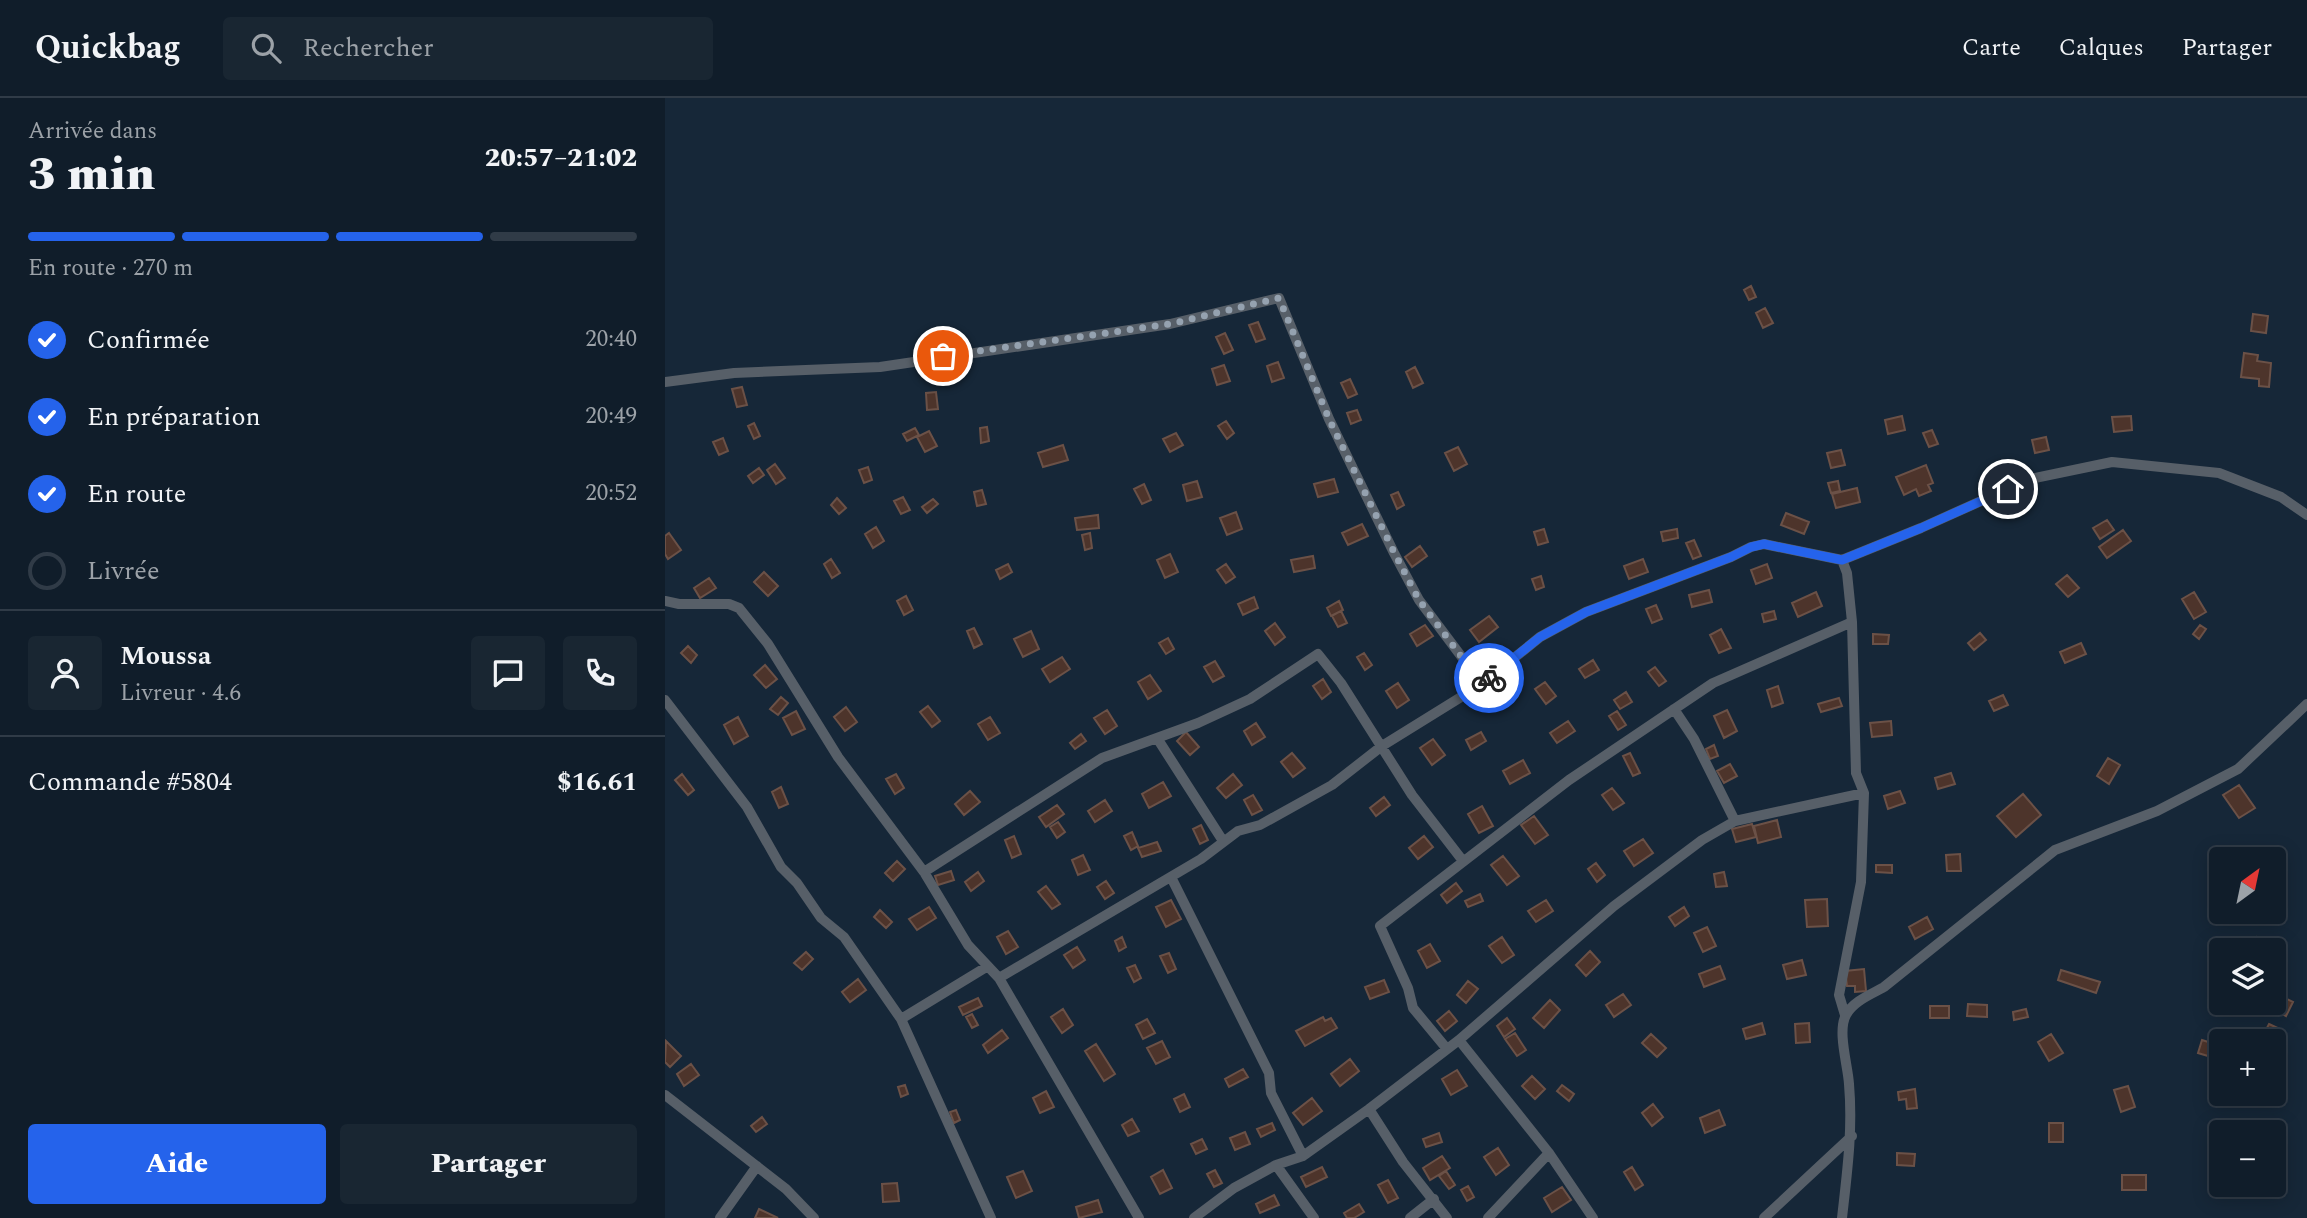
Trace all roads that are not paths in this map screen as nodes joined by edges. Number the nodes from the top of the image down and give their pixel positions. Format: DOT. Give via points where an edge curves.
graph roads {
  1 [pos="665,382"];
  2 [pos="2307,515"];
  3 [pos="1842,560"];
  4 [pos="665,601"];
  5 [pos="1852,622"];
  6 [pos="1482,684"];
  7 [pos="2307,704"];
  8 [pos="667,706"];
  9 [pos="1674,709"];
  10 [pos="1157,738"];
  11 [pos="1382,746"];
  12 [pos="1864,793"];
  13 [pos="1735,821"];
  14 [pos="1223,841"];
  15 [pos="1463,861"];
  16 [pos="924,872"];
  17 [pos="1171,877"];
  18 [pos="988,966"];
  19 [pos="999,978"];
  20 [pos="1845,1015"];
  21 [pos="901,1019"];
  22 [pos="1459,1040"];
  23 [pos="1447,1049"];
  24 [pos="665,1095"];
  25 [pos="1369,1109"];
  26 [pos="1852,1136"];
  27 [pos="1549,1153"];
  28 [pos="1303,1156"];
  29 [pos="1276,1165"];
  30 [pos="757,1166"];
  31 [pos="1434,1199"];
  32 [pos="720,1218"];
  33 [pos="814,1218"];
  34 [pos="991,1218"];
  35 [pos="1139,1218"];
  36 [pos="1194,1218"];
  37 [pos="1314,1218"];
  38 [pos="1410,1218"];
  39 [pos="1447,1218"];
  40 [pos="1488,1218"];
  41 [pos="1593,1218"];
  42 [pos="1764,1218"];
  43 [pos="1842,1218"];
  1 -- 6 [label="street" via="734,373 880,366 1170,324 1279,298 1329,419 1419,600"];
  2 -- 3 [label="street" via="2281,497 2219,473 2112,462 2029,479"];
  3 -- 5 [label="street"];
  3 -- 6 [label="street" via="1764,544 1751,547 1586,612 1540,637"];
  4 -- 16 [label="street" via="739,608 768,644 838,757"];
  5 -- 9 [label="street" via="1713,683"];
  5 -- 12 [label="street" via="1856,773"];
  6 -- 11 [label="street"];
  7 -- 20 [label="street" via="2238,769 2157,811 2055,849"];
  8 -- 21 [label="street" via="747,807 781,867 821,918 844,937"];
  9 -- 13 [label="street"];
  9 -- 15 [label="street" via="1569,780"];
  10 -- 11 [label="street" via="1249,699 1318,654"];
  10 -- 14 [label="street"];
  10 -- 16 [label="street" via="1102,758"];
  11 -- 14 [label="street" via="1332,785"];
  11 -- 15 [label="street" via="1412,795"];
  12 -- 13 [label="street"];
  12 -- 20 [label="street" via="1861,882 1839,995"];
  13 -- 22 [label="street" via="1614,906"];
  14 -- 17 [label="street"];
  15 -- 23 [label="street" via="1380,926 1413,1008"];
  16 -- 18 [label="street" via="968,945"];
  17 -- 19 [label="street"];
  17 -- 28 [label="street" via="1269,1073 1271,1093"];
  18 -- 19 [label="street"];
  18 -- 21 [label="street"];
  19 -- 35 [label="street"];
  20 -- 26 [label="street"];
  21 -- 34 [label="street"];
  22 -- 23 [label="street"];
  22 -- 27 [label="street"];
  23 -- 25 [label="street"];
  24 -- 30 [label="street"];
  25 -- 28 [label="street"];
  25 -- 31 [label="street"];
  26 -- 42 [label="street"];
  26 -- 43 [label="street"];
  27 -- 40 [label="street"];
  27 -- 41 [label="street"];
  28 -- 29 [label="street"];
  29 -- 36 [label="street"];
  29 -- 37 [label="street"];
  30 -- 32 [label="street"];
  30 -- 33 [label="street"];
  31 -- 38 [label="street"];
  31 -- 39 [label="street"];
}
